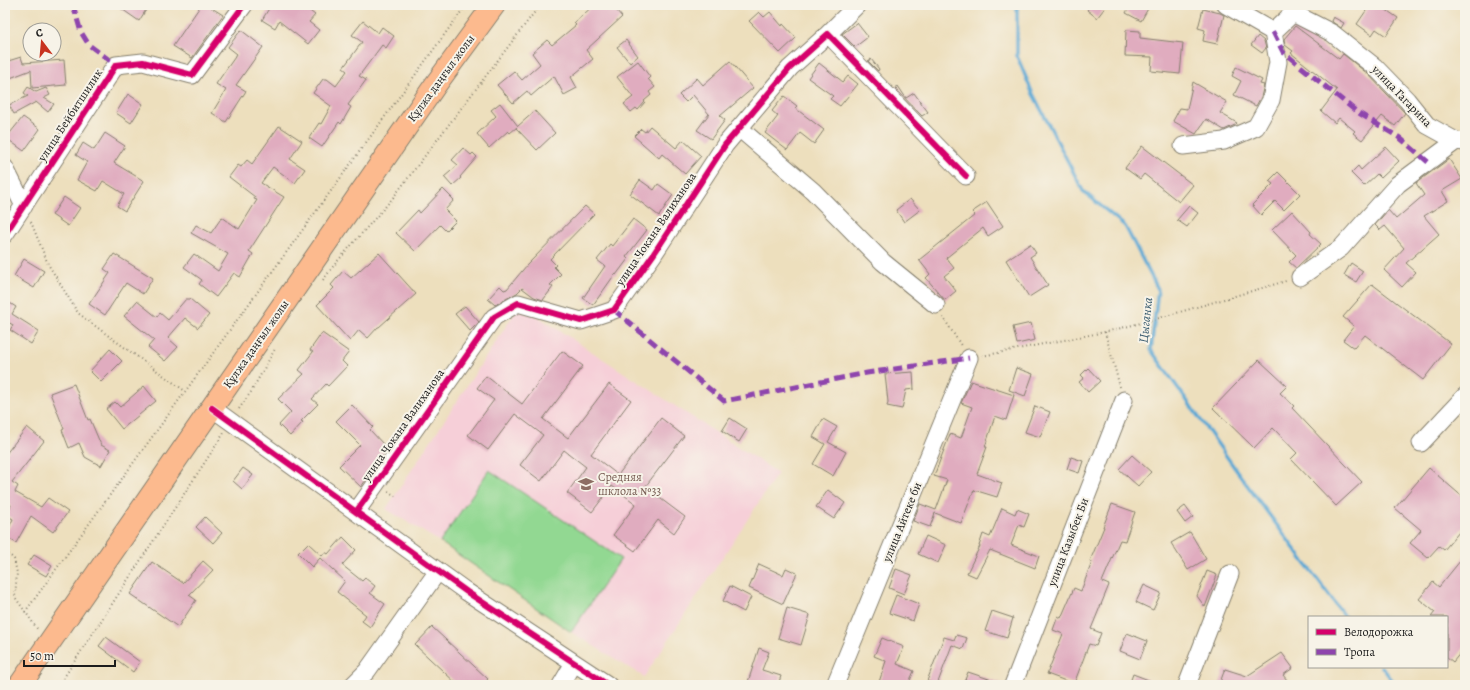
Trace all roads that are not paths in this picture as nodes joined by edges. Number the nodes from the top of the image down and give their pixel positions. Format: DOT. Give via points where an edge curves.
graph roads {
  1 [pos="244,5"];
  2 [pos="494,5"];
  3 [pos="857,5"];
  4 [pos="1226,5"];
  5 [pos="1273,32"];
  6 [pos="828,34"];
  7 [pos="739,128"];
  8 [pos="1460,141"];
  9 [pos="1183,146"];
  10 [pos="5,168"];
  11 [pos="966,176"];
  12 [pos="24,206"];
  13 [pos="5,234"];
  14 [pos="1300,277"];
  15 [pos="936,305"];
  16 [pos="969,358"];
  17 [pos="1465,396"];
  18 [pos="1124,400"];
  19 [pos="212,408"];
  20 [pos="1421,443"];
  21 [pos="356,512"];
  22 [pos="438,571"];
  23 [pos="1230,574"];
  24 [pos="574,663"];
  25 [pos="20,685"];
  26 [pos="353,685"];
  27 [pos="561,685"];
  28 [pos="608,685"];
  29 [pos="835,685"];
  30 [pos="1013,685"];
  31 [pos="1187,685"];
  1 -- 12 [label="street, улица Бейбитшилик" via="192,75 143,62 116,65"];
  2 -- 19 [label="main road, Құлжа даңғыл жолы" via="436,84"];
  3 -- 6 [label="street"];
  4 -- 5 [label="street"];
  5 -- 8 [label="street, улица Гагарина" via="1293,13 1332,33 1376,67 1428,125"];
  5 -- 9 [label="street" via="1278,62 1271,100 1256,127 1224,141"];
  6 -- 7 [label="street, улица Чокана Валиханова" via="790,68"];
  6 -- 11 [label="street"];
  7 -- 15 [label="street" via="813,191 882,262"];
  7 -- 21 [label="street, улица Чокана Валиханова" via="614,310 581,321 518,302 494,317"];
  8 -- 14 [label="street, улица Гагарина" via="1398,184 1341,248"];
  10 -- 12 [label="street"];
  12 -- 13 [label="street, улица Бейбитшилик"];
  16 -- 29 [label="street, улица Айтеке би"];
  17 -- 20 [label="street"];
  18 -- 30 [label="street, улица Казыбек Би"];
  19 -- 21 [label="street"];
  19 -- 25 [label="main road, Құлжа даңғыл жолы"];
  21 -- 22 [label="street"];
  22 -- 24 [label="street"];
  22 -- 26 [label="street" via="367,671"];
  23 -- 31 [label="street"];
  24 -- 27 [label="street"];
  24 -- 28 [label="street"];
}
